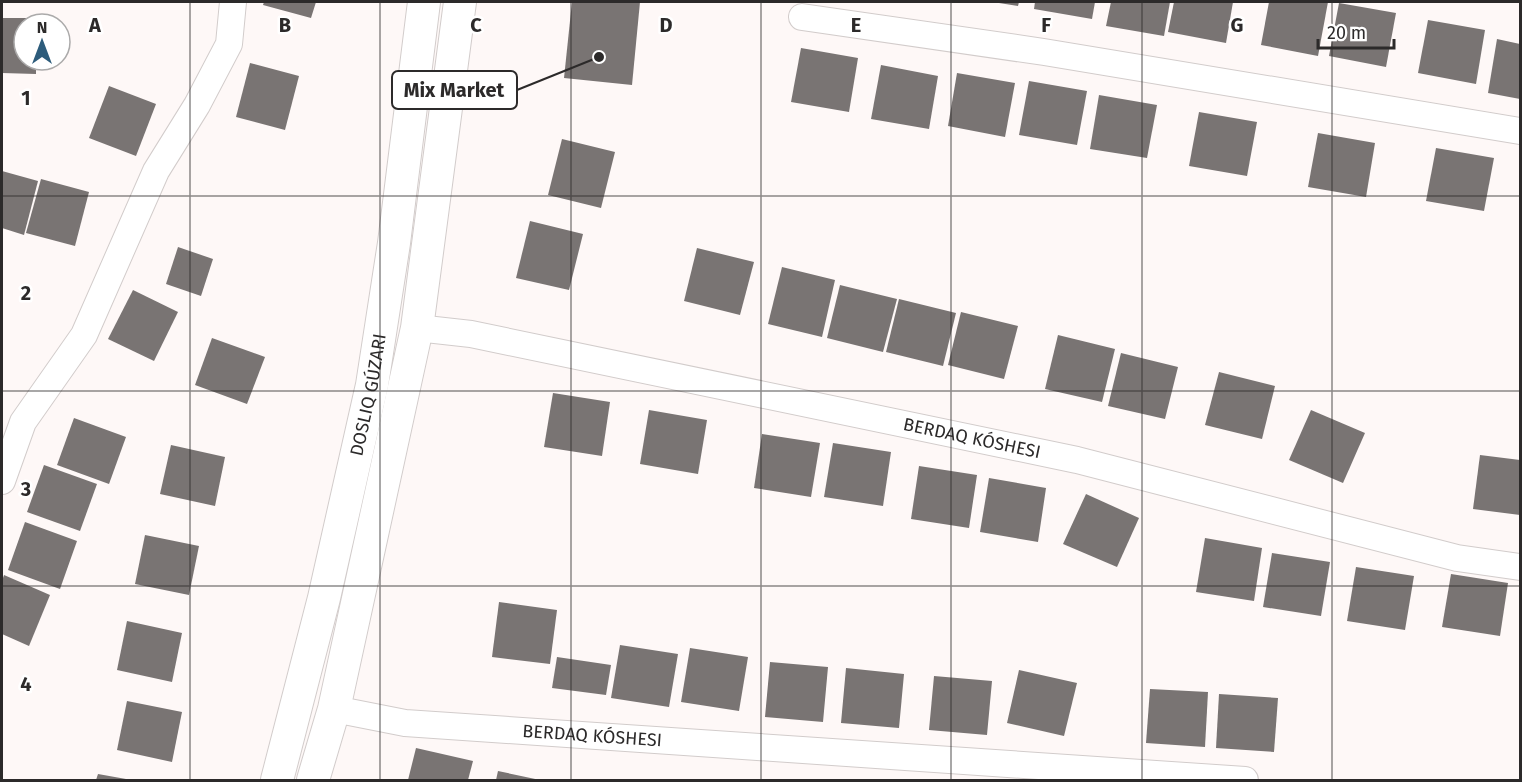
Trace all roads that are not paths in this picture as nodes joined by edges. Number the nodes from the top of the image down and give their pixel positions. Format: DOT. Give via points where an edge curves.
graph roads {
  1 [pos="233,2"];
  2 [pos="424,2"];
  3 [pos="460,2"];
  4 [pos="802,17"];
  5 [pos="1521,131"];
  6 [pos="417,328"];
  7 [pos="2,481"];
  8 [pos="1521,567"];
  9 [pos="334,709"];
  10 [pos="278,780"];
  11 [pos="313,780"];
  12 [pos="1245,780"];
  1 -- 7 [label="street" via="230,44 156,171 84,335 23,422"];
  2 -- 10 [label="main road" via="372,385"];
  3 -- 6 [label="main road"];
  4 -- 5 [label="street" via="1044,52"];
  6 -- 8 [label="street, BERDAQ KÓSHESI" via="471,334 1077,460 1456,558"];
  6 -- 9 [label="main road"];
  9 -- 11 [label="main road"];
  9 -- 12 [label="street, BERDAQ KÓSHESI" via="405,723"];
}
